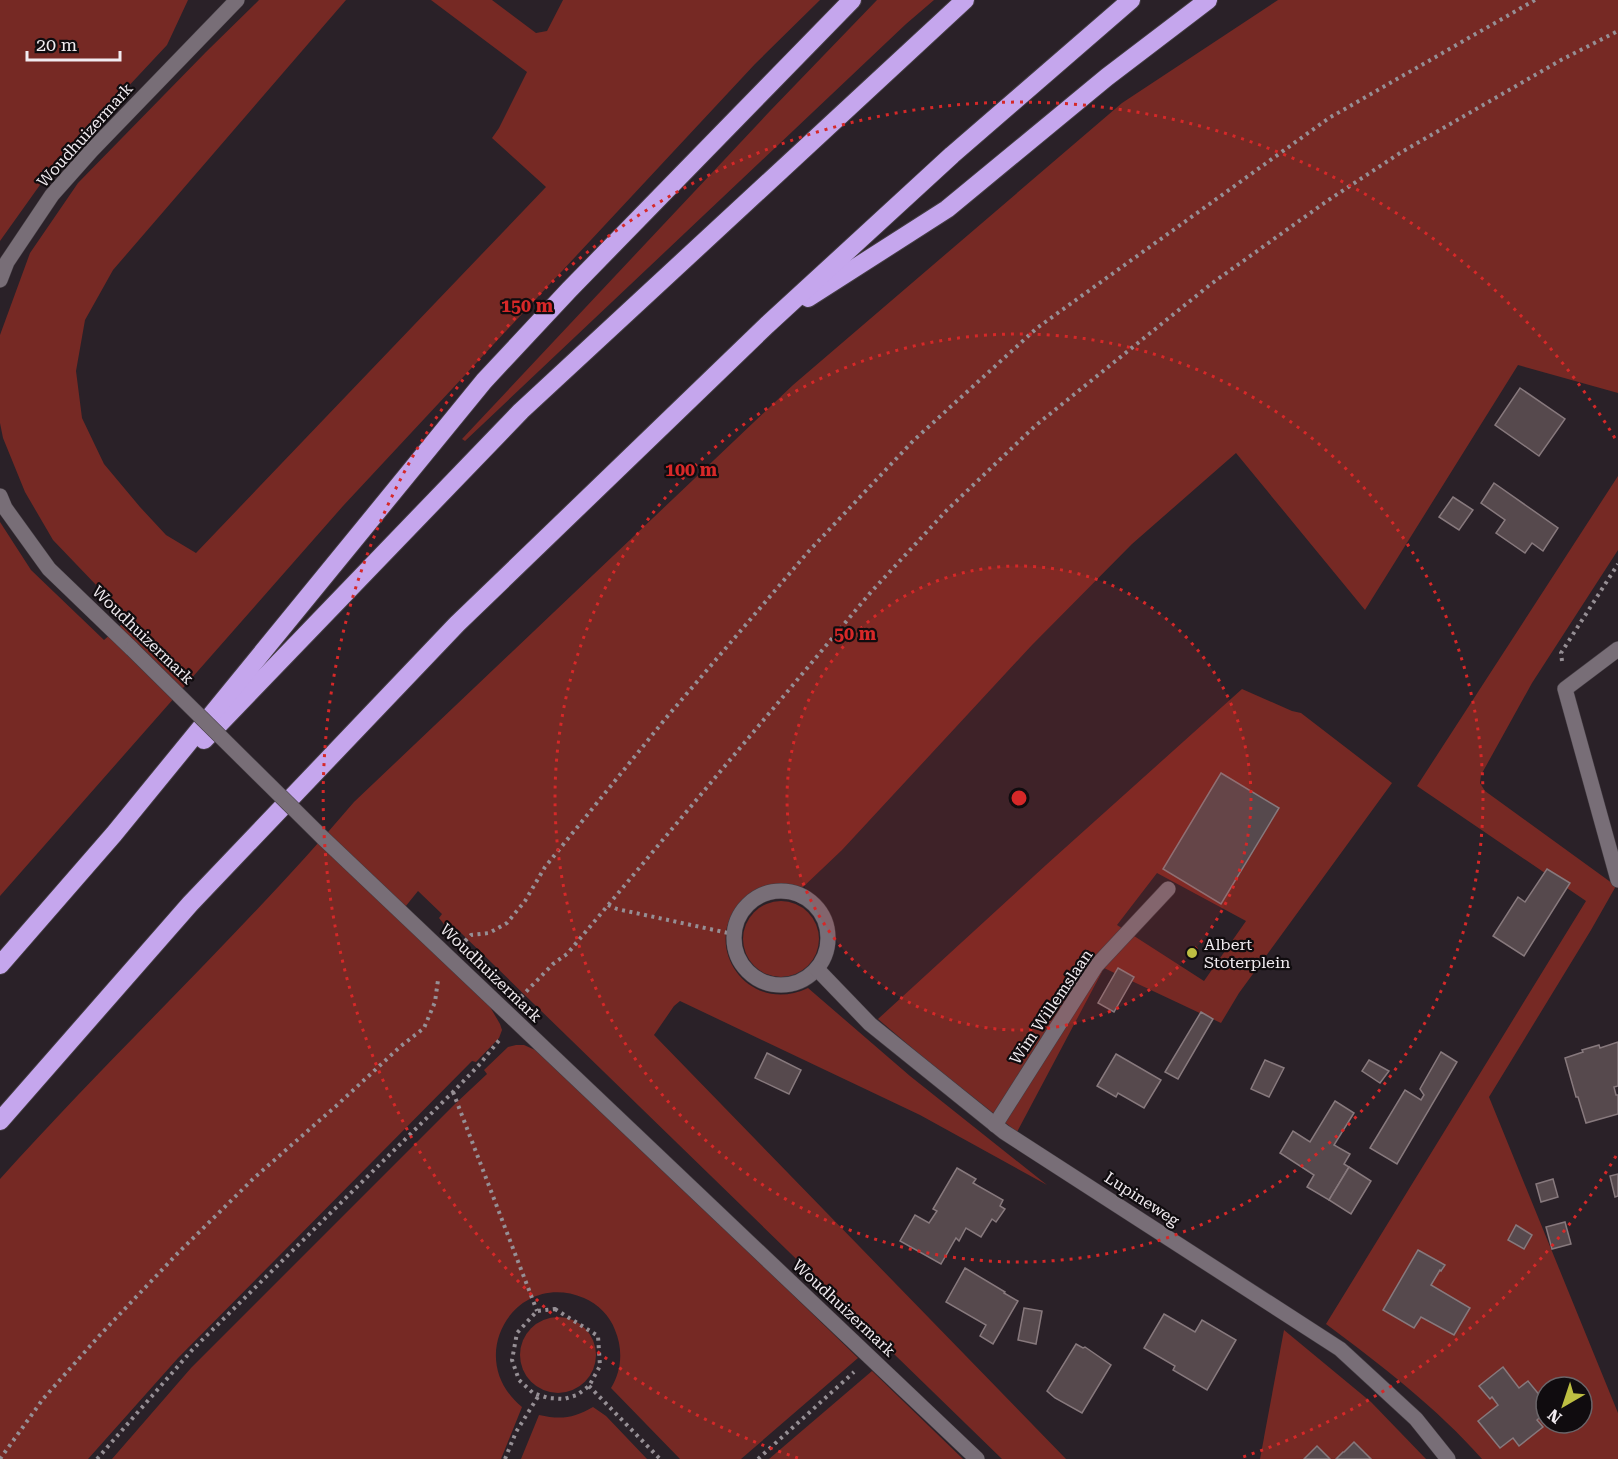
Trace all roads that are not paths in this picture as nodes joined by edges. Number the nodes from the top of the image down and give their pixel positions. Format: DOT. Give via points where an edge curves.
graph roads {
  1 [pos="237,0"];
  2 [pos="852,0"];
  3 [pos="965,0"];
  4 [pos="1131,0"];
  5 [pos="1209,0"];
  6 [pos="0,280"];
  7 [pos="766,325"];
  8 [pos="0,496"];
  9 [pos="1618,649"];
  10 [pos="114,834"];
  11 [pos="1618,880"];
  12 [pos="1168,889"];
  13 [pos="0,964"];
  14 [pos="817,969"];
  15 [pos="0,1121"];
  16 [pos="996,1125"];
  17 [pos="977,1459"];
  18 [pos="1448,1459"];
  1 -- 6 [label="street, Woudhuizermark" via="52,195 7,262"];
  2 -- 10 [label="highway" via="484,381"];
  3 -- 10 [label="highway" via="521,411"];
  4 -- 7 [label="highway" via="952,155"];
  5 -- 7 [label="highway" via="1107,77 946,209"];
  7 -- 15 [label="highway" via="457,624 190,904"];
  8 -- 17 [label="street, Woudhuizermark, bridge" via="49,569 323,838"];
  9 -- 11 [label="street" via="1565,689"];
  10 -- 13 [label="highway"];
  12 -- 16 [label="street, Wim Willemslaan" via="1096,966"];
  14 -- 14 [label="street" via="802,981 785,985 764,982 751,975 733,944 735,925 743,908 758,895 775,890 795,892 811,901 824,918 828,934 826,952"];
  14 -- 16 [label="street, Lupineweg" via="870,1024"];
  16 -- 18 [label="street, Lupineweg" via="1340,1349 1416,1419"];
}
